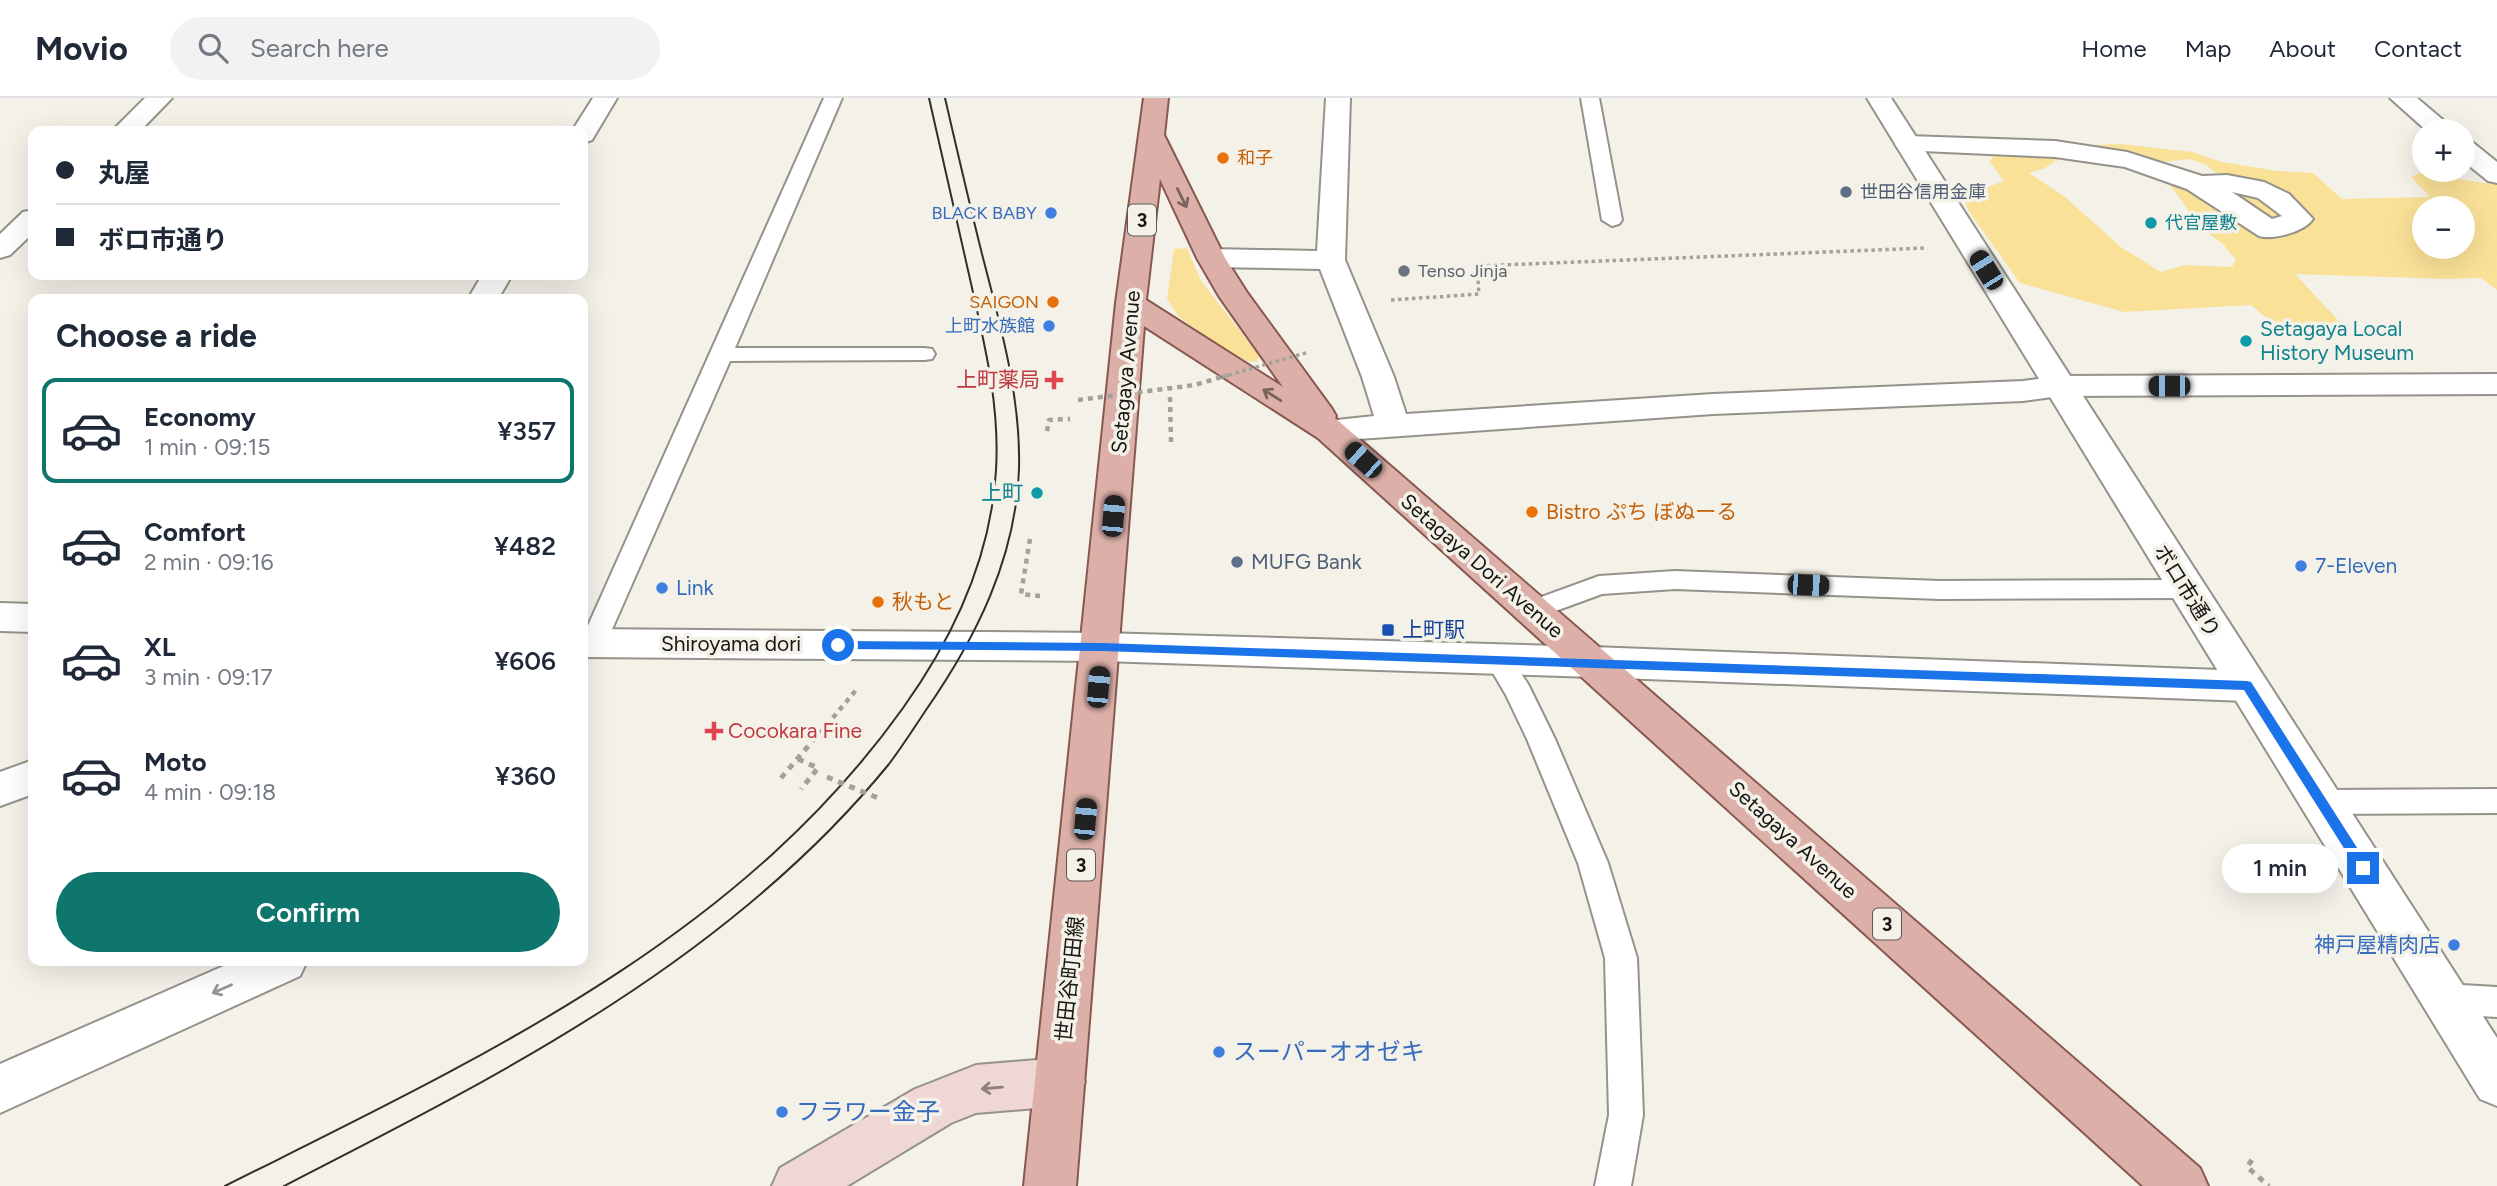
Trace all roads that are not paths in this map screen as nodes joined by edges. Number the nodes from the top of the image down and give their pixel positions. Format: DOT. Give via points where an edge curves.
graph roads {
  1 [pos="160,98"];
  2 [pos="605,98"];
  3 [pos="833,98"];
  4 [pos="1156,98"];
  5 [pos="1338,98"];
  6 [pos="1590,98"];
  7 [pos="1879,98"];
  8 [pos="2402,98"];
  9 [pos="2428,119"];
  10 [pos="130,126"];
  11 [pos="588,127"];
  12 [pos="1153,137"];
  13 [pos="1908,144"];
  14 [pos="2475,157"];
  15 [pos="2497,175"];
  16 [pos="2199,184"];
  17 [pos="1612,220"];
  18 [pos="28,222"];
  19 [pos="3,244"];
  20 [pos="1211,258"];
  21 [pos="1331,260"];
  22 [pos="1131,303"];
  23 [pos="722,355"];
  24 [pos="924,355"];
  25 [pos="2497,384"];
  26 [pos="2060,386"];
  27 [pos="1392,426"];
  28 [pos="1330,430"];
  29 [pos="2185,589"];
  30 [pos="1531,611"];
  31 [pos="0,617"];
  32 [pos="28,618"];
  33 [pos="588,643"];
  34 [pos="1102,647"];
  35 [pos="1499,661"];
  36 [pos="1592,662"];
  37 [pos="2247,686"];
  38 [pos="28,779"];
  39 [pos="0,789"];
  40 [pos="2497,801"];
  41 [pos="2323,802"];
  42 [pos="273,966"];
  43 [pos="2444,999"];
  44 [pos="2497,1002"];
  45 [pos="1060,1082"];
  46 [pos="2497,1082"];
  47 [pos="0,1089"];
  48 [pos="798,1186"];
  49 [pos="1050,1186"];
  50 [pos="1613,1186"];
  51 [pos="2182,1186"];
  1 -- 10 [label="street"];
  2 -- 11 [label="street"];
  3 -- 23 [label="lane"];
  4 -- 12 [label="main road, Setagaya Avenue / 3"];
  5 -- 21 [label="street"];
  6 -- 17 [label="lane"];
  7 -- 13 [label="street, ボロ市通り"];
  8 -- 9 [label="street"];
  12 -- 20 [label="main road, one-way"];
  12 -- 22 [label="main road, Setagaya Avenue / 3"];
  13 -- 16 [label="street" via="2060,148 2156,167"];
  13 -- 26 [label="street, ボロ市通り"];
  14 -- 15 [label="street"];
  18 -- 19 [label="street"];
  20 -- 21 [label="street"];
  20 -- 28 [label="main road"];
  21 -- 27 [label="street" via="1378,377"];
  28 -- 22 [label="main road, Setagaya Dori Avenue / 3, one-way"];
  22 -- 34 [label="main road, Setagaya Avenue / 3"];
  23 -- 24 [label="lane"];
  23 -- 33 [label="lane"];
  25 -- 26 [label="street"];
  26 -- 27 [label="street"];
  26 -- 29 [label="street, ボロ市通り"];
  27 -- 28 [label="street"];
  28 -- 30 [label="main road, Setagaya Dori Avenue / 3"];
  29 -- 30 [label="lane" via="1940,590 1675,580 1599,585"];
  29 -- 37 [label="street, ボロ市通り"];
  30 -- 36 [label="main road, Setagaya Dori Avenue / 3"];
  31 -- 32 [label="street"];
  33 -- 34 [label="street, Shiroyama dori"];
  34 -- 35 [label="street, Shiroyama dori"];
  34 -- 45 [label="main road, 世田谷町田線 / 3"];
  35 -- 36 [label="street, Shiroyama dori"];
  35 -- 50 [label="lane" via="1530,715 1593,863 1621,958 1626,1115"];
  36 -- 37 [label="street, Shiroyama dori"];
  36 -- 51 [label="main road, Setagaya Avenue / 3"];
  37 -- 41 [label="street, ボロ市通り"];
  38 -- 39 [label="street"];
  40 -- 41 [label="lane"];
  41 -- 43 [label="street, ボロ市通り"];
  42 -- 47 [label="street, one-way"];
  43 -- 44 [label="lane"];
  43 -- 46 [label="street, ボロ市通り"];
  45 -- 48 [label="main road, one-way" via="976,1089 933,1106"];
  45 -- 49 [label="main road, 世田谷町田線 / 3"];
}
